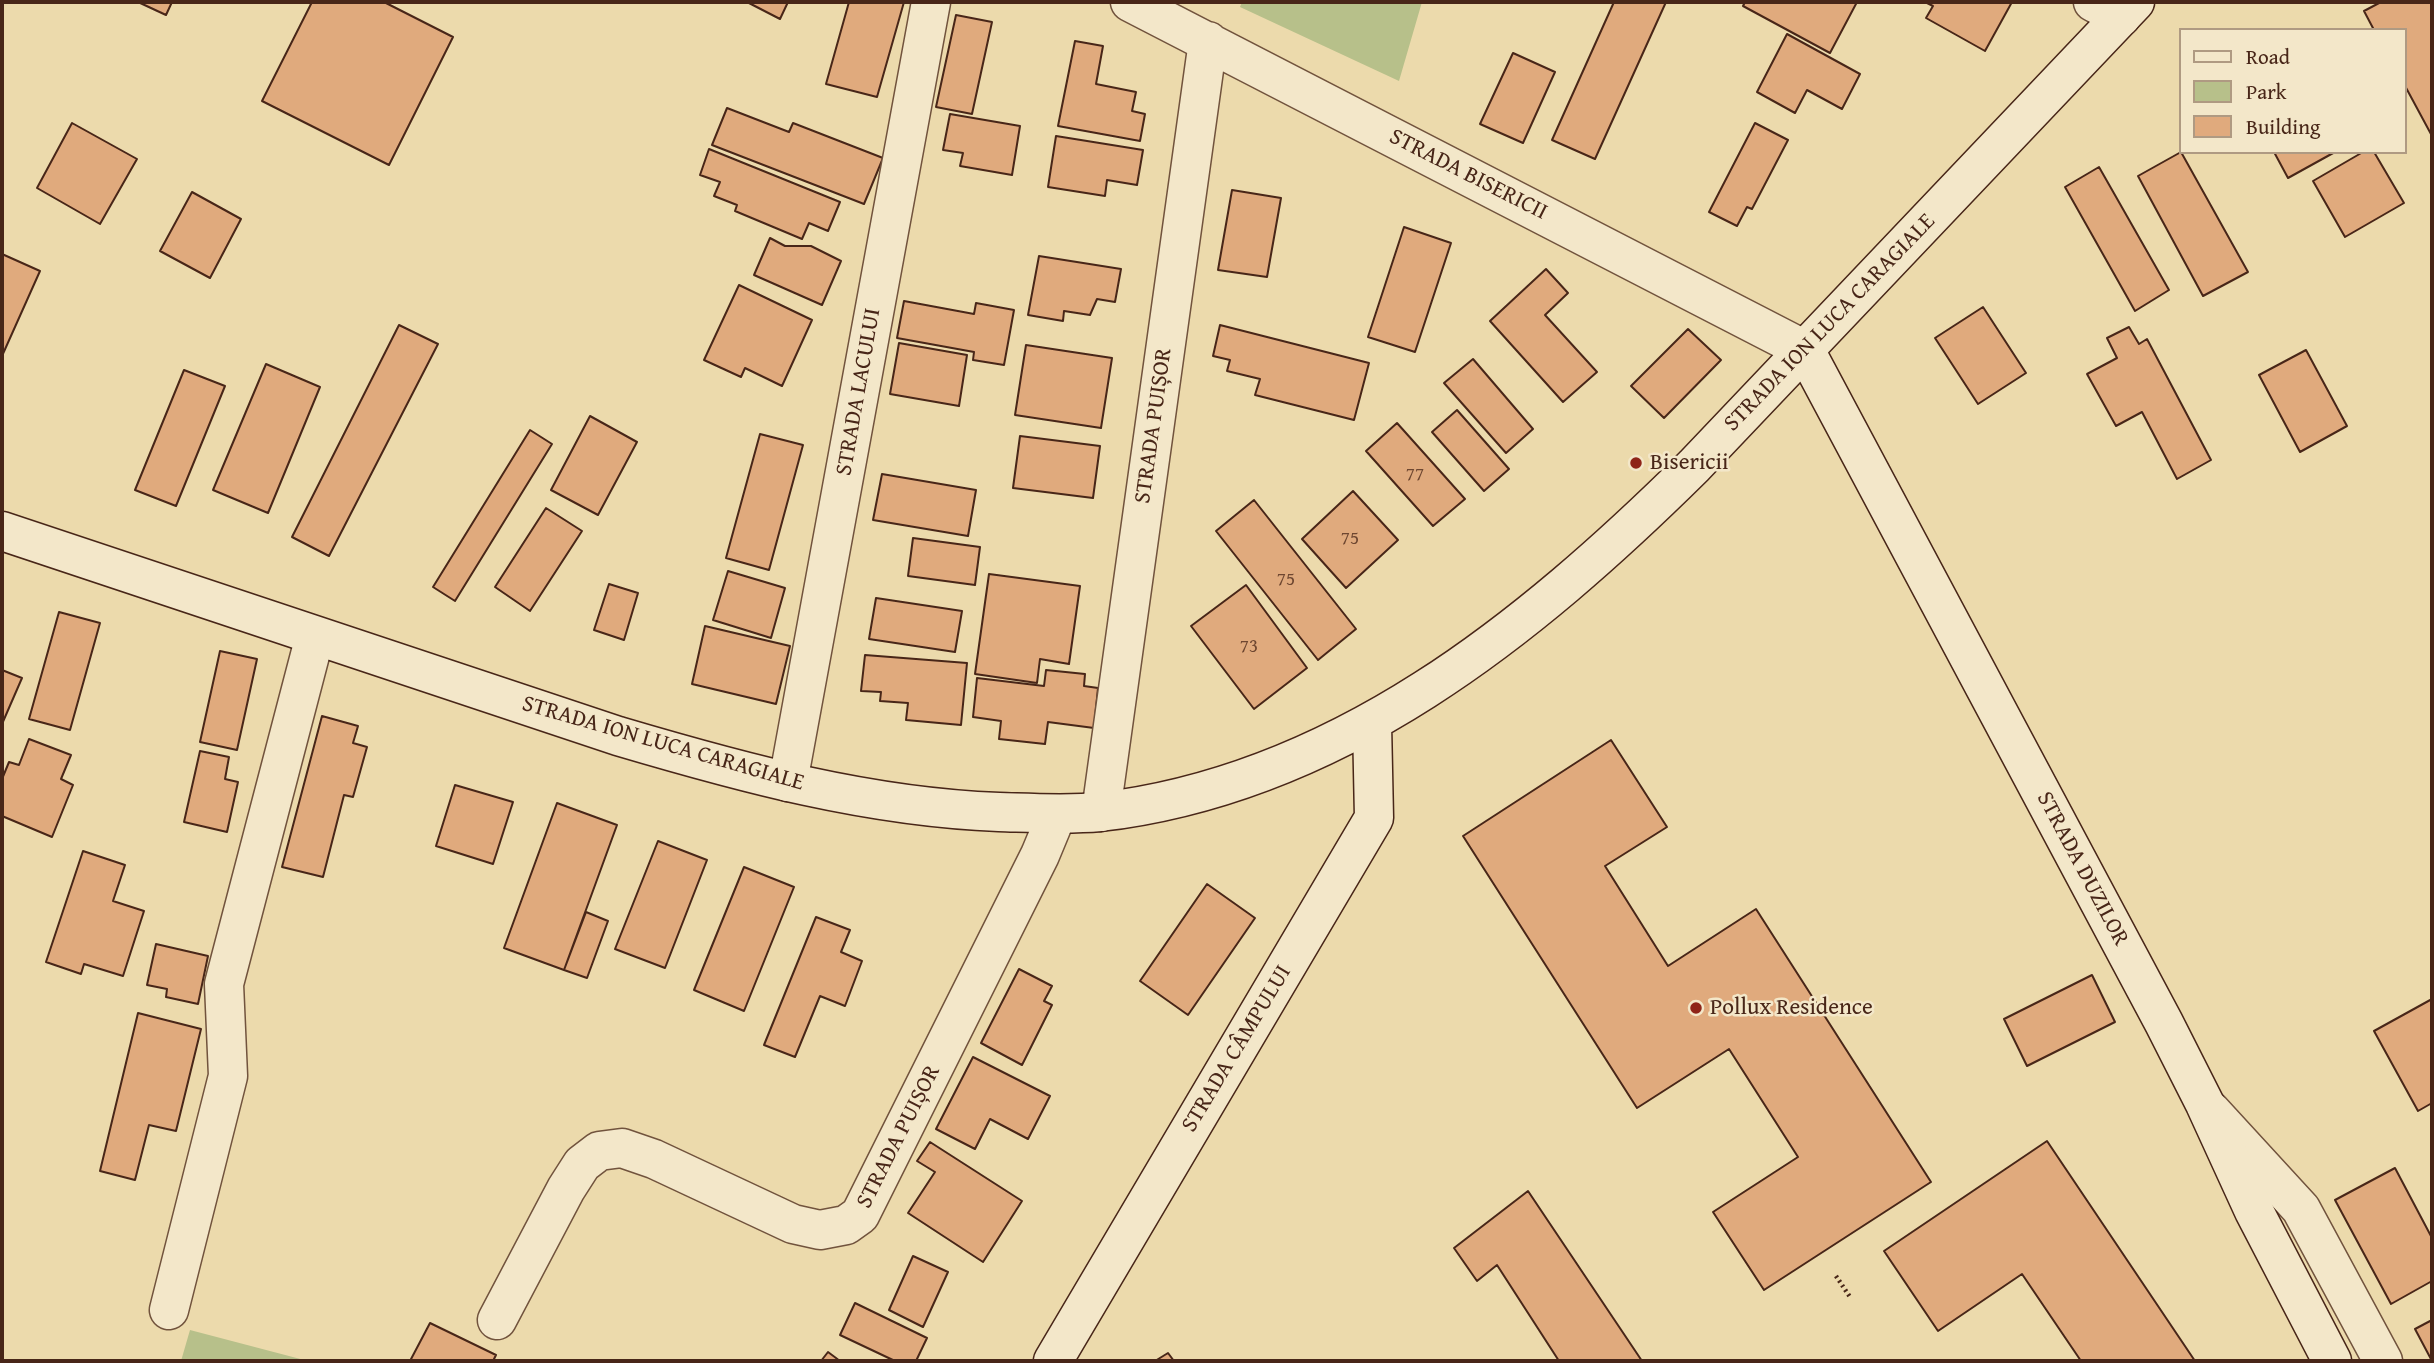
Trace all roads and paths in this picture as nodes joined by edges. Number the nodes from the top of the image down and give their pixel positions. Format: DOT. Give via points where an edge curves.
graph roads {
  1 [pos="931,2"];
  2 [pos="1130,2"];
  3 [pos="2117,7"];
  4 [pos="1208,41"];
  5 [pos="1814,366"];
  6 [pos="2,531"];
  7 [pos="315,636"];
  8 [pos="1372,723"];
  9 [pos="788,782"];
  10 [pos="1101,811"];
  11 [pos="1056,814"];
  12 [pos="2205,1104"];
  13 [pos="1836,1276"];
  14 [pos="1850,1297"];
  15 [pos="169,1310"];
  16 [pos="497,1320"];
  17 [pos="1053,1361"];
  18 [pos="2332,1361"];
  19 [pos="2383,1361"];
  1 -- 9 [label="street, STRADA LACULUI"];
  2 -- 4 [label="street, STRADA BISERICII"];
  3 -- 5 [label="street, STRADA ION LUCA CARAGIALE"];
  4 -- 5 [label="street, STRADA BISERICII"];
  4 -- 10 [label="street, STRADA PUIȘOR"];
  5 -- 8 [label="street, STRADA ION LUCA CARAGIALE" via="1581,572 1436,683"];
  5 -- 12 [label="street, STRADA DUZILOR"];
  6 -- 7 [label="street, STRADA ION LUCA CARAGIALE"];
  7 -- 9 [label="street, STRADA ION LUCA CARAGIALE" via="618,736"];
  7 -- 15 [label="street" via="224,984 228,1076"];
  8 -- 10 [label="street, STRADA ION LUCA CARAGIALE" via="1314,752 1252,775 1180,798"];
  8 -- 17 [label="street, STRADA CÂMPULUI" via="1374,818"];
  9 -- 11 [label="street, STRADA ION LUCA CARAGIALE" via="864,799 948,810"];
  10 -- 11 [label="street, STRADA ION LUCA CARAGIALE"];
  11 -- 16 [label="street, STRADA PUIȘOR" via="1034,867 860,1215 846,1225 820,1230 793,1224 654,1159 622,1148 599,1151 582,1164 566,1189"];
  12 -- 18 [label="street, STRADA DUZILOR"];
  12 -- 19 [label="street" via="2301,1209"];
  13 -- 14 [label="path"];
}
